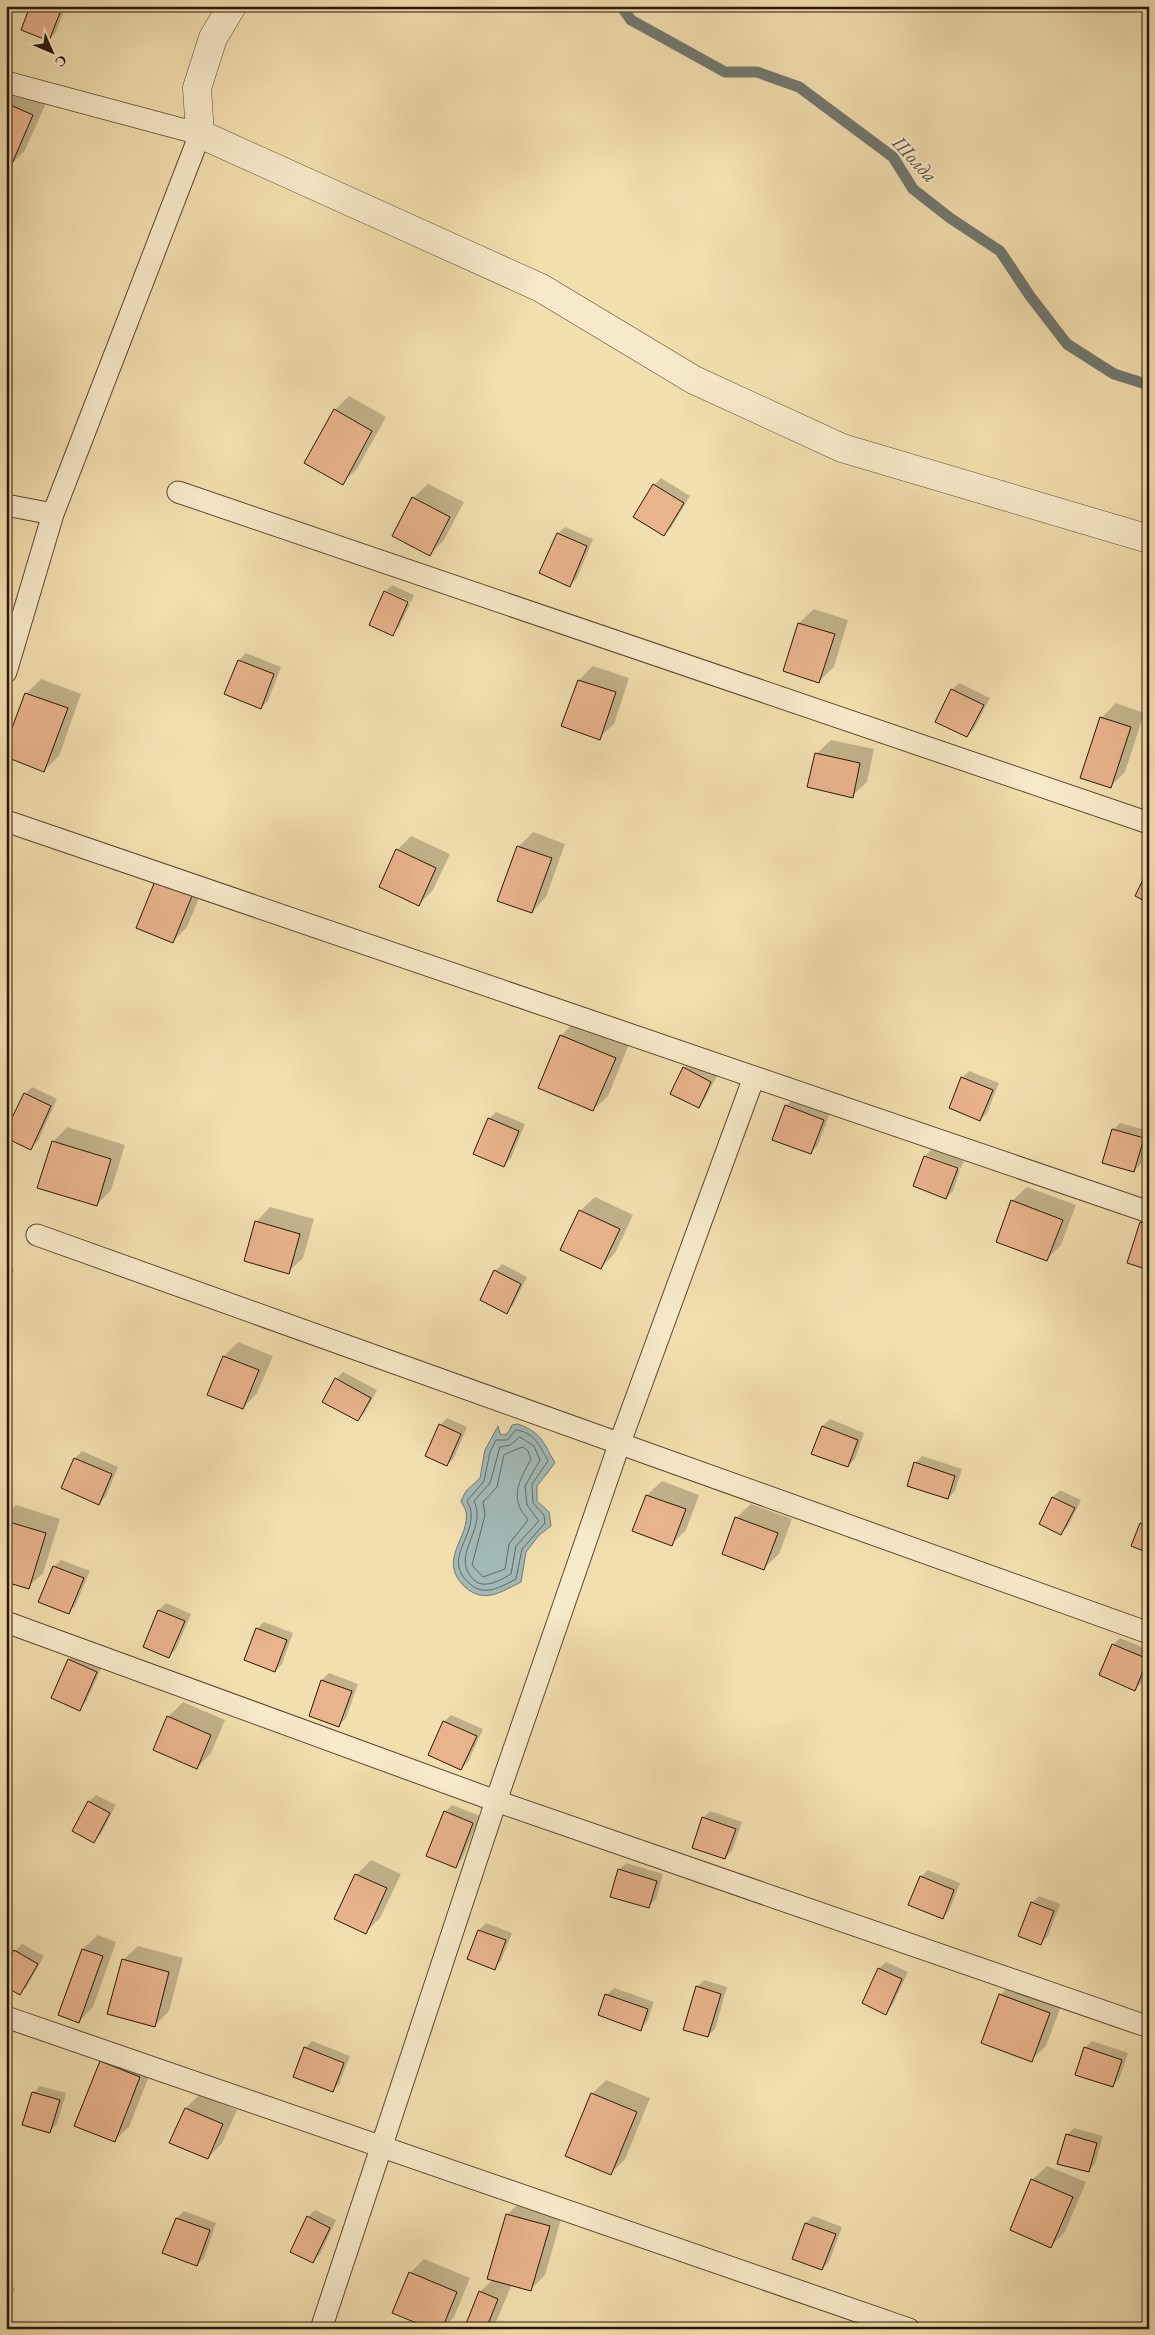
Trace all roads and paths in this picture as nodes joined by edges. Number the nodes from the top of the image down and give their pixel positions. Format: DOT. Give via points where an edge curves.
graph roads {
  1 [pos="232,6"];
  2 [pos="6,82"];
  3 [pos="200,134"];
  4 [pos="178,492"];
  5 [pos="6,505"];
  6 [pos="53,514"];
  7 [pos="1149,539"];
  8 [pos="6,672"];
  9 [pos="6,821"];
  10 [pos="1149,823"];
  11 [pos="754,1077"];
  12 [pos="1149,1212"];
  13 [pos="37,1235"];
  14 [pos="619,1445"];
  15 [pos="6,1622"];
  16 [pos="1149,1633"];
  17 [pos="496,1801"];
  18 [pos="6,2017"];
  19 [pos="1149,2027"];
  20 [pos="380,2148"];
  21 [pos="321,2329"];
  22 [pos="909,2329"];
  1 -- 3 [label="street" via="213,38 197,88"];
  2 -- 3 [label="lane"];
  3 -- 6 [label="lane"];
  3 -- 7 [label="street" via="541,288 694,380 842,448"];
  4 -- 10 [label="lane"];
  5 -- 6 [label="lane"];
  6 -- 8 [label="lane"];
  9 -- 11 [label="lane"];
  11 -- 12 [label="lane"];
  11 -- 14 [label="lane"];
  13 -- 14 [label="lane"];
  14 -- 16 [label="lane"];
  14 -- 17 [label="lane"];
  15 -- 17 [label="lane"];
  17 -- 19 [label="lane"];
  17 -- 20 [label="lane"];
  18 -- 20 [label="lane"];
  20 -- 21 [label="lane"];
  20 -- 22 [label="lane"];
}
